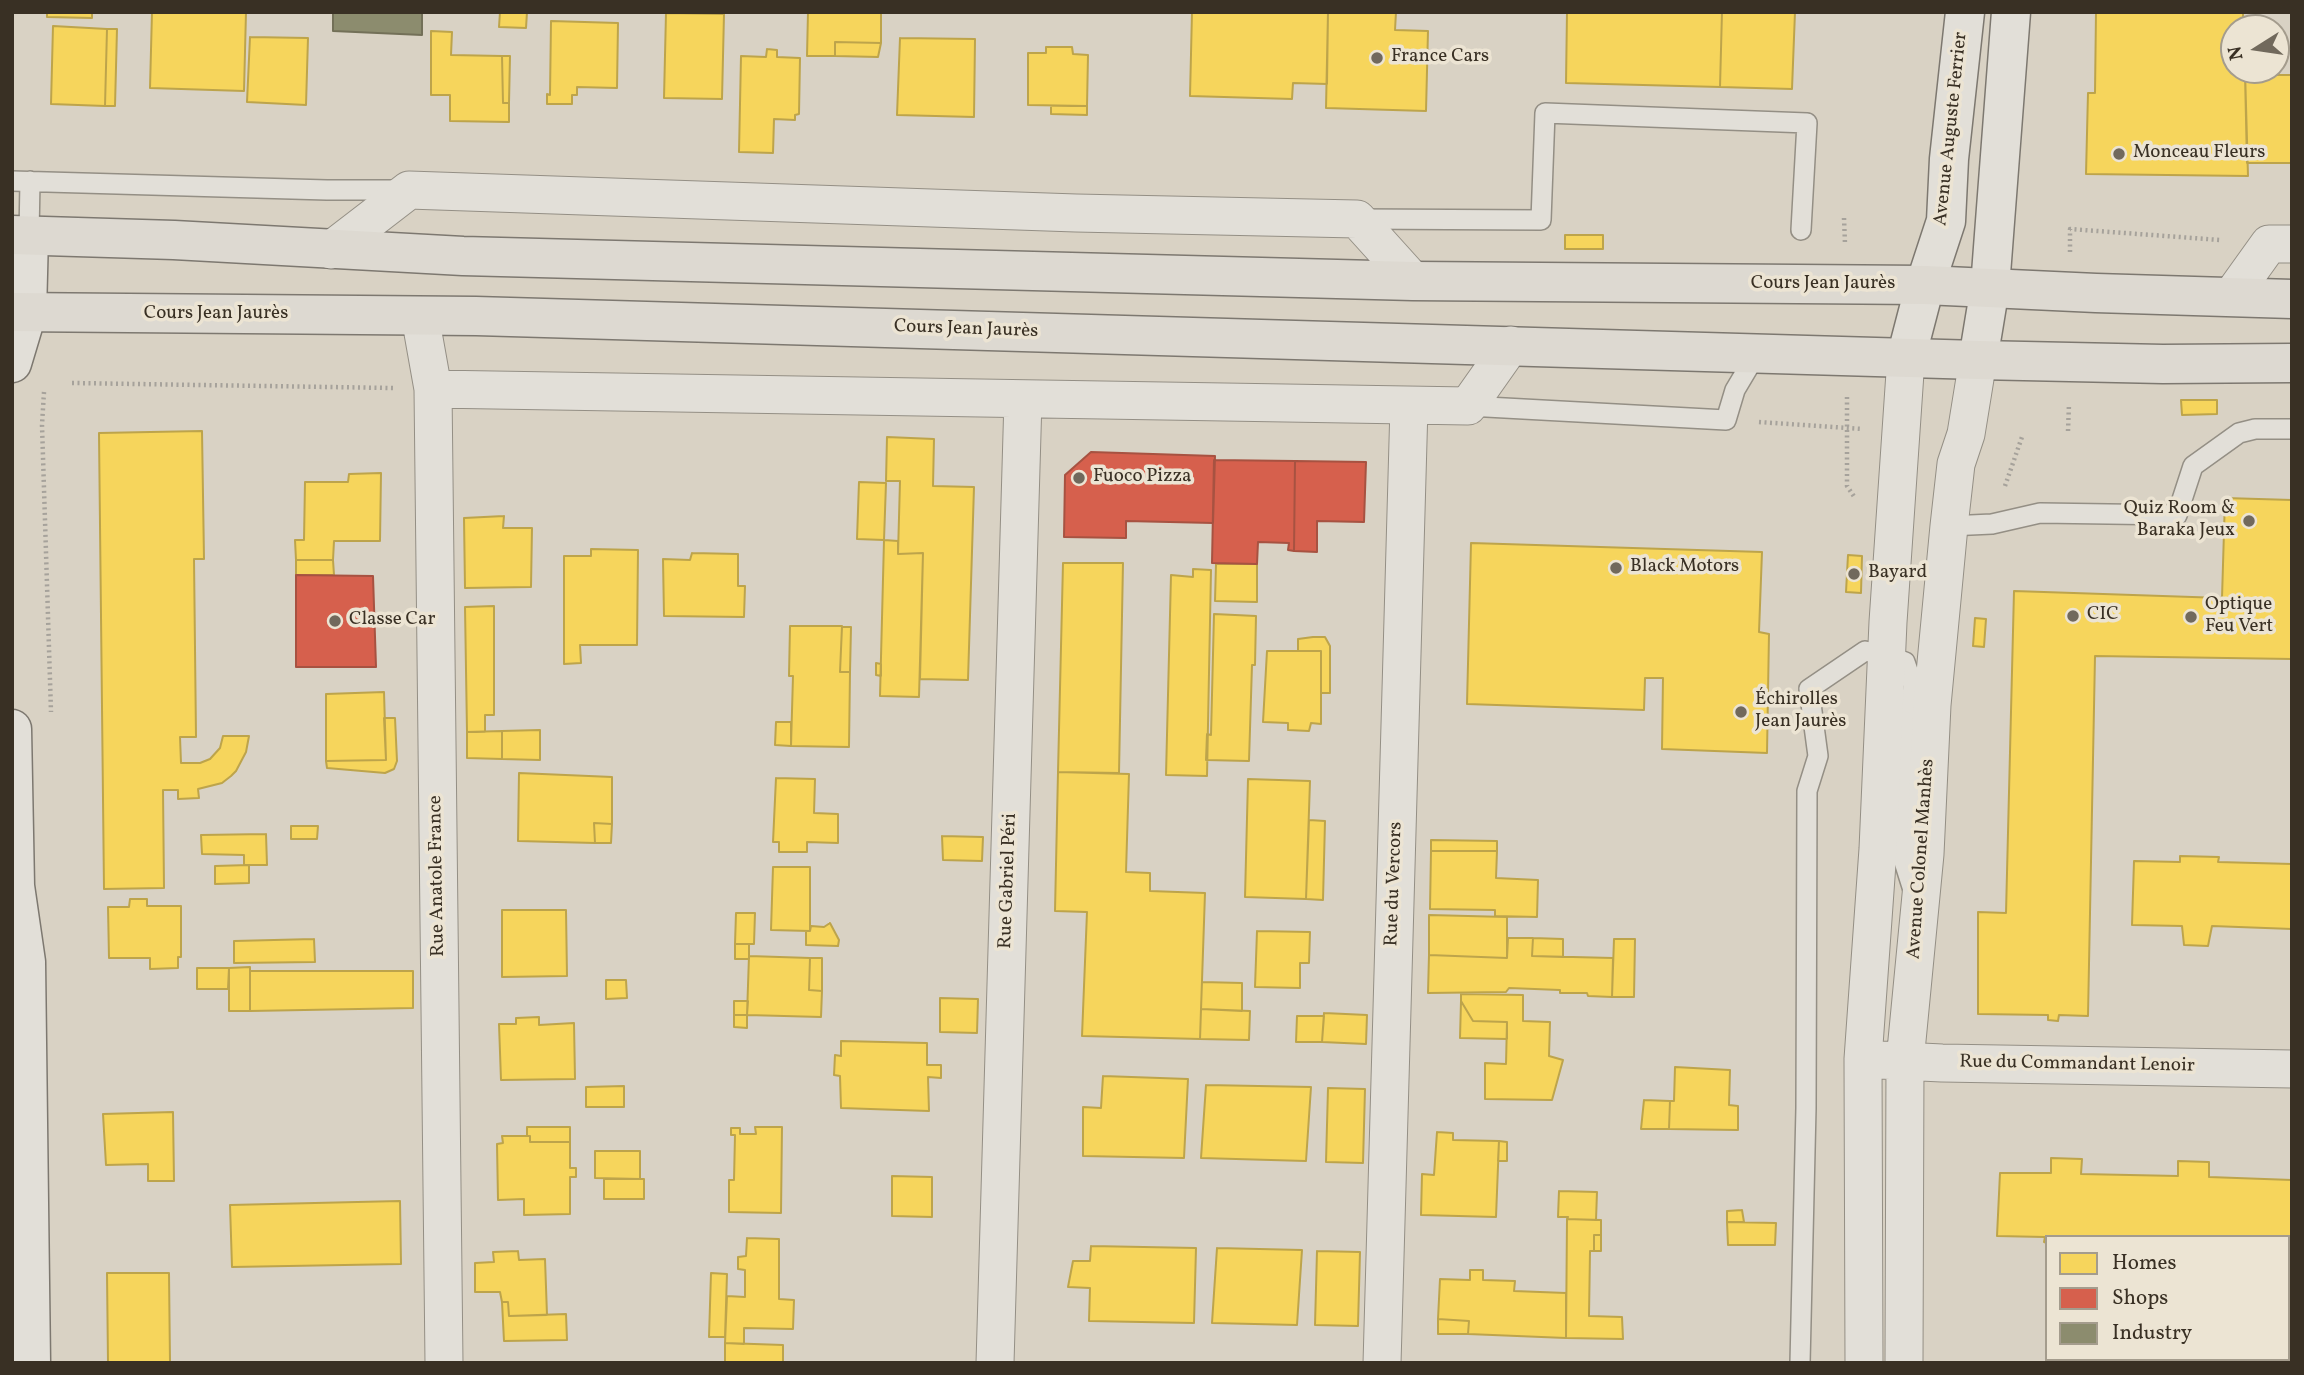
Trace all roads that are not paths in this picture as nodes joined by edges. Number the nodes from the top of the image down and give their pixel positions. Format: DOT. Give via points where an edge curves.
graph roads {
  1 [pos="1965,12"];
  2 [pos="2011,12"];
  3 [pos="21,181"];
  4 [pos="409,190"];
  5 [pos="1357,219"];
  6 [pos="1801,230"];
  7 [pos="21,235"];
  8 [pos="2281,244"];
  9 [pos="331,250"];
  10 [pos="1413,281"];
  11 [pos="1925,285"];
  12 [pos="1990,287"];
  13 [pos="2231,297"];
  14 [pos="2292,299"];
  15 [pos="19,312"];
  16 [pos="420,316"];
  17 [pos="1511,345"];
  18 [pos="1757,353"];
  19 [pos="1906,358"];
  20 [pos="1979,360"];
  21 [pos="12,363"];
  22 [pos="2292,363"];
  23 [pos="433,389"];
  24 [pos="1023,399"];
  25 [pos="1409,406"];
  26 [pos="1468,406"];
  27 [pos="2292,429"];
  28 [pos="1949,526"];
  29 [pos="1886,655"];
  30 [pos="12,729"];
  31 [pos="1919,908"];
  32 [pos="1863,1059"];
  33 [pos="1905,1061"];
  34 [pos="2292,1069"];
  35 [pos="31,1363"];
  36 [pos="444,1363"];
  37 [pos="995,1363"];
  38 [pos="1382,1363"];
  39 [pos="1800,1363"];
  40 [pos="1864,1363"];
  41 [pos="1904,1363"];
  1 -- 11 [label="street, Avenue Auguste Ferrier" via="1946,221"];
  2 -- 12 [label="street"];
  3 -- 4 [label="lane"];
  3 -- 7 [label="lane"];
  4 -- 5 [label="street"];
  4 -- 9 [label="street"];
  5 -- 6 [label="lane" via="1541,220 1545,113 1807,122"];
  5 -- 10 [label="street"];
  7 -- 9 [label="main road, Cours Jean Jaurès"];
  7 -- 15 [label="street"];
  8 -- 13 [label="street"];
  9 -- 10 [label="main road, Cours Jean Jaurès"];
  10 -- 11 [label="main road, Cours Jean Jaurès"];
  11 -- 12 [label="main road, Cours Jean Jaurès"];
  11 -- 19 [label="street, Avenue Auguste Ferrier"];
  12 -- 13 [label="main road, Cours Jean Jaurès"];
  12 -- 20 [label="street"];
  13 -- 14 [label="main road, Cours Jean Jaurès"];
  15 -- 16 [label="main road, Cours Jean Jaurès"];
  15 -- 21 [label="street"];
  16 -- 17 [label="main road, Cours Jean Jaurès"];
  16 -- 23 [label="street"];
  17 -- 18 [label="main road, Cours Jean Jaurès"];
  17 -- 26 [label="street"];
  18 -- 19 [label="main road, Cours Jean Jaurès"];
  18 -- 26 [label="lane" via="1735,390 1726,420"];
  19 -- 20 [label="main road, Cours Jean Jaurès"];
  19 -- 29 [label="street"];
  20 -- 22 [label="main road, Cours Jean Jaurès"];
  20 -- 28 [label="street, Avenue Colonel Manhès" via="1956,464"];
  23 -- 24 [label="street"];
  23 -- 36 [label="street, Rue Anatole France"];
  24 -- 25 [label="street"];
  24 -- 37 [label="street, Rue Gabriel Péri"];
  25 -- 26 [label="street"];
  25 -- 38 [label="street, Rue du Vercors"];
  27 -- 28 [label="lane" via="2239,433 2193,466 2178,515 2040,513 1992,524"];
  28 -- 31 [label="street, Avenue Colonel Manhès"];
  29 -- 31 [label="lane" via="1905,662 1913,685 1900,849"];
  29 -- 32 [label="street"];
  29 -- 39 [label="lane" via="1865,651 1809,689 1818,756 1807,791"];
  30 -- 35 [label="street" via="15,886 26,962"];
  31 -- 33 [label="street, Avenue Colonel Manhès"];
  32 -- 33 [label="street, Rue du Commandant Lenoir"];
  32 -- 40 [label="street"];
  33 -- 34 [label="street, Rue du Commandant Lenoir"];
  33 -- 41 [label="street, Avenue Colonel Manhès"];
}
